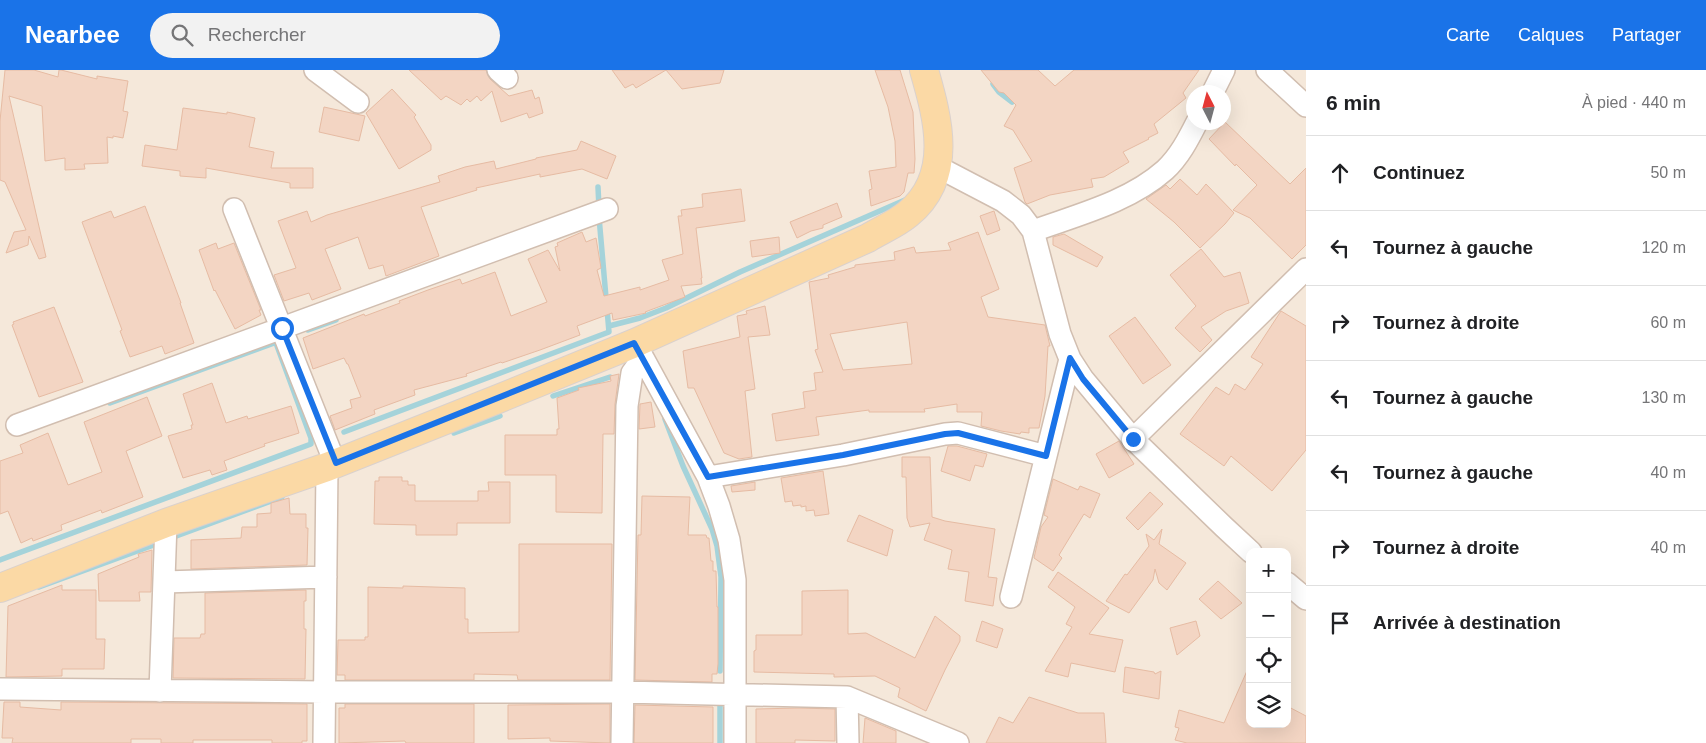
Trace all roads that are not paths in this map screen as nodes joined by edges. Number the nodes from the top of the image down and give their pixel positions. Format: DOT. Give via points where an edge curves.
graph roads {
  1 [pos="315,70"];
  2 [pos="924,70"];
  3 [pos="1224,70"];
  4 [pos="1267,70"];
  5 [pos="1216,85"];
  6 [pos="358,102"];
  7 [pos="1306,106"];
  8 [pos="1193,130"];
  9 [pos="938,167"];
  10 [pos="234,209"];
  11 [pos="607,209"];
  12 [pos="1033,231"];
  13 [pos="1306,269"];
  14 [pos="282,328"];
  15 [pos="639,351"];
  16 [pos="1070,358"];
  17 [pos="17,425"];
  18 [pos="1133,439"];
  19 [pos="1046,456"];
  20 [pos="331,465"];
  21 [pos="708,477"];
  22 [pos="166,523"];
  23 [pos="1247,548"];
  24 [pos="326,577"];
  25 [pos="164,582"];
  26 [pos="1291,586"];
  27 [pos="0,588"];
  28 [pos="1011,596"];
  29 [pos="1306,599"];
  30 [pos="0,689"];
  31 [pos="160,691"];
  32 [pos="324,692"];
  33 [pos="622,692"];
  34 [pos="735,695"];
  35 [pos="847,697"];
  36 [pos="324,743"];
  37 [pos="622,743"];
  38 [pos="735,743"];
  39 [pos="848,743"];
  40 [pos="958,743"];
  1 -- 6 [label="street"];
  2 -- 9 [label="main road" via="939,134"];
  3 -- 5 [label="street"];
  4 -- 7 [label="street"];
  8 -- 12 [label="street" via="1184,148 1165,170 1141,188"];
  9 -- 12 [label="street" via="1003,201 1021,215"];
  9 -- 15 [label="main road" via="925,195 908,214 889,226"];
  10 -- 14 [label="street"];
  11 -- 14 [label="street"];
  12 -- 16 [label="street" via="1060,334"];
  13 -- 18 [label="street"];
  14 -- 17 [label="street"];
  14 -- 20 [label="street"];
  15 -- 20 [label="main road"];
  15 -- 21 [label="street"];
  15 -- 33 [label="street" via="627,406"];
  16 -- 18 [label="street" via="1083,379"];
  16 -- 19 [label="street"];
  18 -- 23 [label="street"];
  19 -- 21 [label="street" via="958,433"];
  19 -- 28 [label="street"];
  20 -- 22 [label="main road"];
  20 -- 24 [label="street"];
  21 -- 34 [label="street" via="730,540"];
  22 -- 25 [label="street"];
  22 -- 27 [label="main road"];
  24 -- 25 [label="street"];
  24 -- 32 [label="street"];
  25 -- 31 [label="street"];
  26 -- 29 [label="street"];
  30 -- 31 [label="street"];
  31 -- 32 [label="street"];
  32 -- 33 [label="street"];
  32 -- 36 [label="street"];
  33 -- 34 [label="street"];
  33 -- 37 [label="street"];
  34 -- 35 [label="street"];
  34 -- 38 [label="street"];
  35 -- 39 [label="street"];
  35 -- 40 [label="street"];
}
